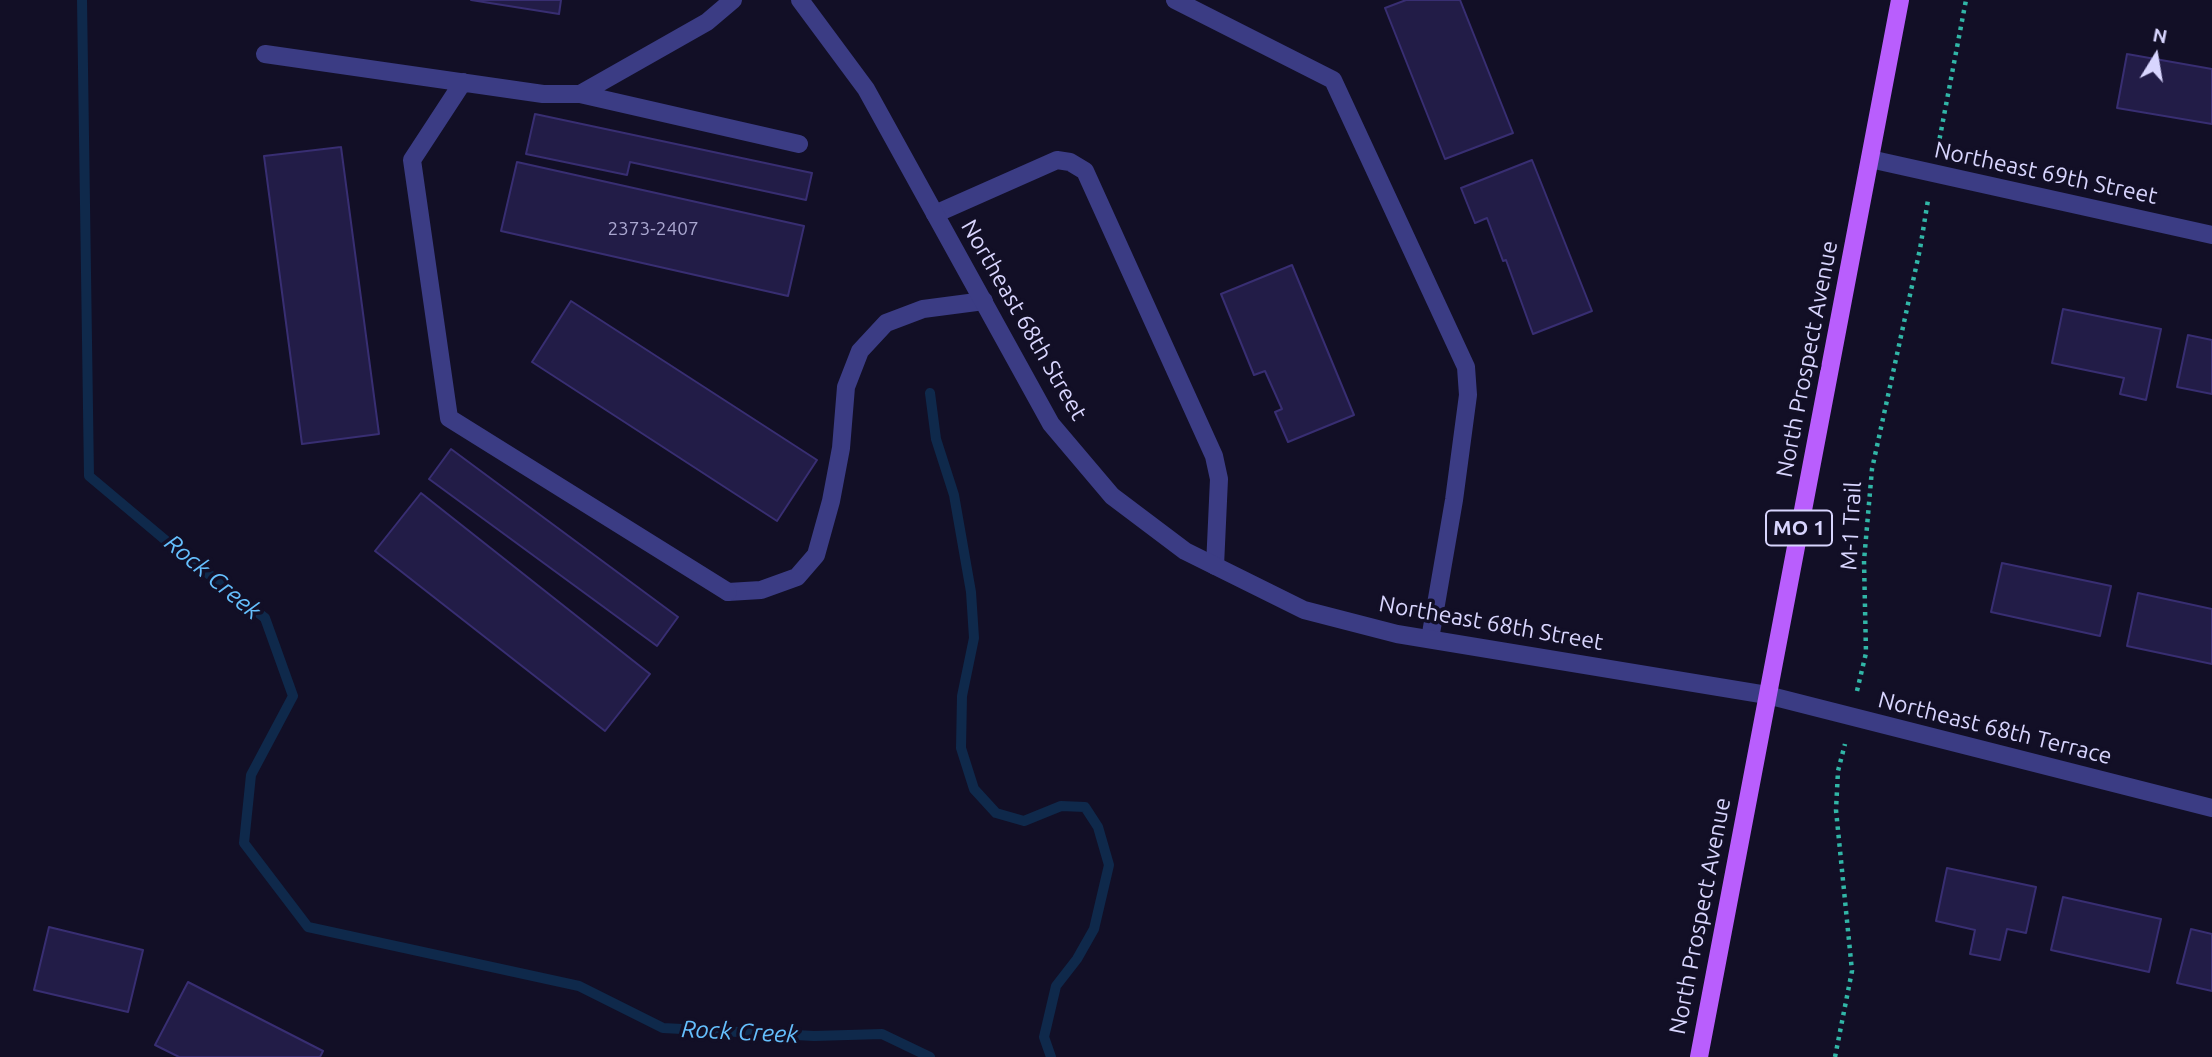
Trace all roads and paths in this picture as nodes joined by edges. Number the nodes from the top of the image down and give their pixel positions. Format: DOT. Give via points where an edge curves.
graph roads {
  1 [pos="733,0"];
  2 [pos="800,0"];
  3 [pos="1175,0"];
  4 [pos="1900,0"];
  5 [pos="1966,0"];
  6 [pos="265,54"];
  7 [pos="463,82"];
  8 [pos="580,93"];
  9 [pos="799,144"];
  10 [pos="1870,159"];
  11 [pos="1933,173"];
  12 [pos="935,214"];
  13 [pos="2212,235"];
  14 [pos="984,301"];
  15 [pos="1215,566"];
  16 [pos="1430,639"];
  17 [pos="1767,695"];
  18 [pos="1851,717"];
  19 [pos="2212,808"];
  20 [pos="1699,1057"];
  21 [pos="1835,1057"];
  1 -- 8 [label="street" via="707,22"];
  2 -- 12 [label="street, Northeast 68th Street" via="866,89"];
  3 -- 16 [label="street" via="1333,80 1466,367 1468,395"];
  4 -- 10 [label="main road, North Prospect Avenue / MO 1"];
  5 -- 11 [label="path, M-1 Trail"];
  6 -- 7 [label="street"];
  7 -- 8 [label="street" via="543,94"];
  7 -- 14 [label="street" via="412,160 449,418 727,592 761,590 797,577 816,555 841,448 846,387 860,351 886,323 923,309"];
  8 -- 9 [label="street"];
  10 -- 11 [label="street, Northeast 69th Street"];
  10 -- 17 [label="main road, North Prospect Avenue / MO 1"];
  11 -- 13 [label="street, Northeast 69th Street"];
  11 -- 18 [label="path, M-1 Trail" via="1872,469 1864,561 1866,653"];
  12 -- 14 [label="street, Northeast 68th Street"];
  12 -- 15 [label="street" via="1056,160 1085,171 1213,456 1219,479"];
  14 -- 15 [label="street, Northeast 68th Street" via="1051,424 1112,496 1185,551"];
  15 -- 16 [label="street, Northeast 68th Street" via="1304,610"];
  16 -- 17 [label="street, Northeast 68th Street"];
  17 -- 18 [label="street, Northeast 68th Terrace"];
  17 -- 20 [label="main road, North Prospect Avenue / MO 1"];
  18 -- 19 [label="street, Northeast 68th Terrace"];
  18 -- 21 [label="path, M-1 Trail" via="1838,771 1836,810 1852,971"];
}
